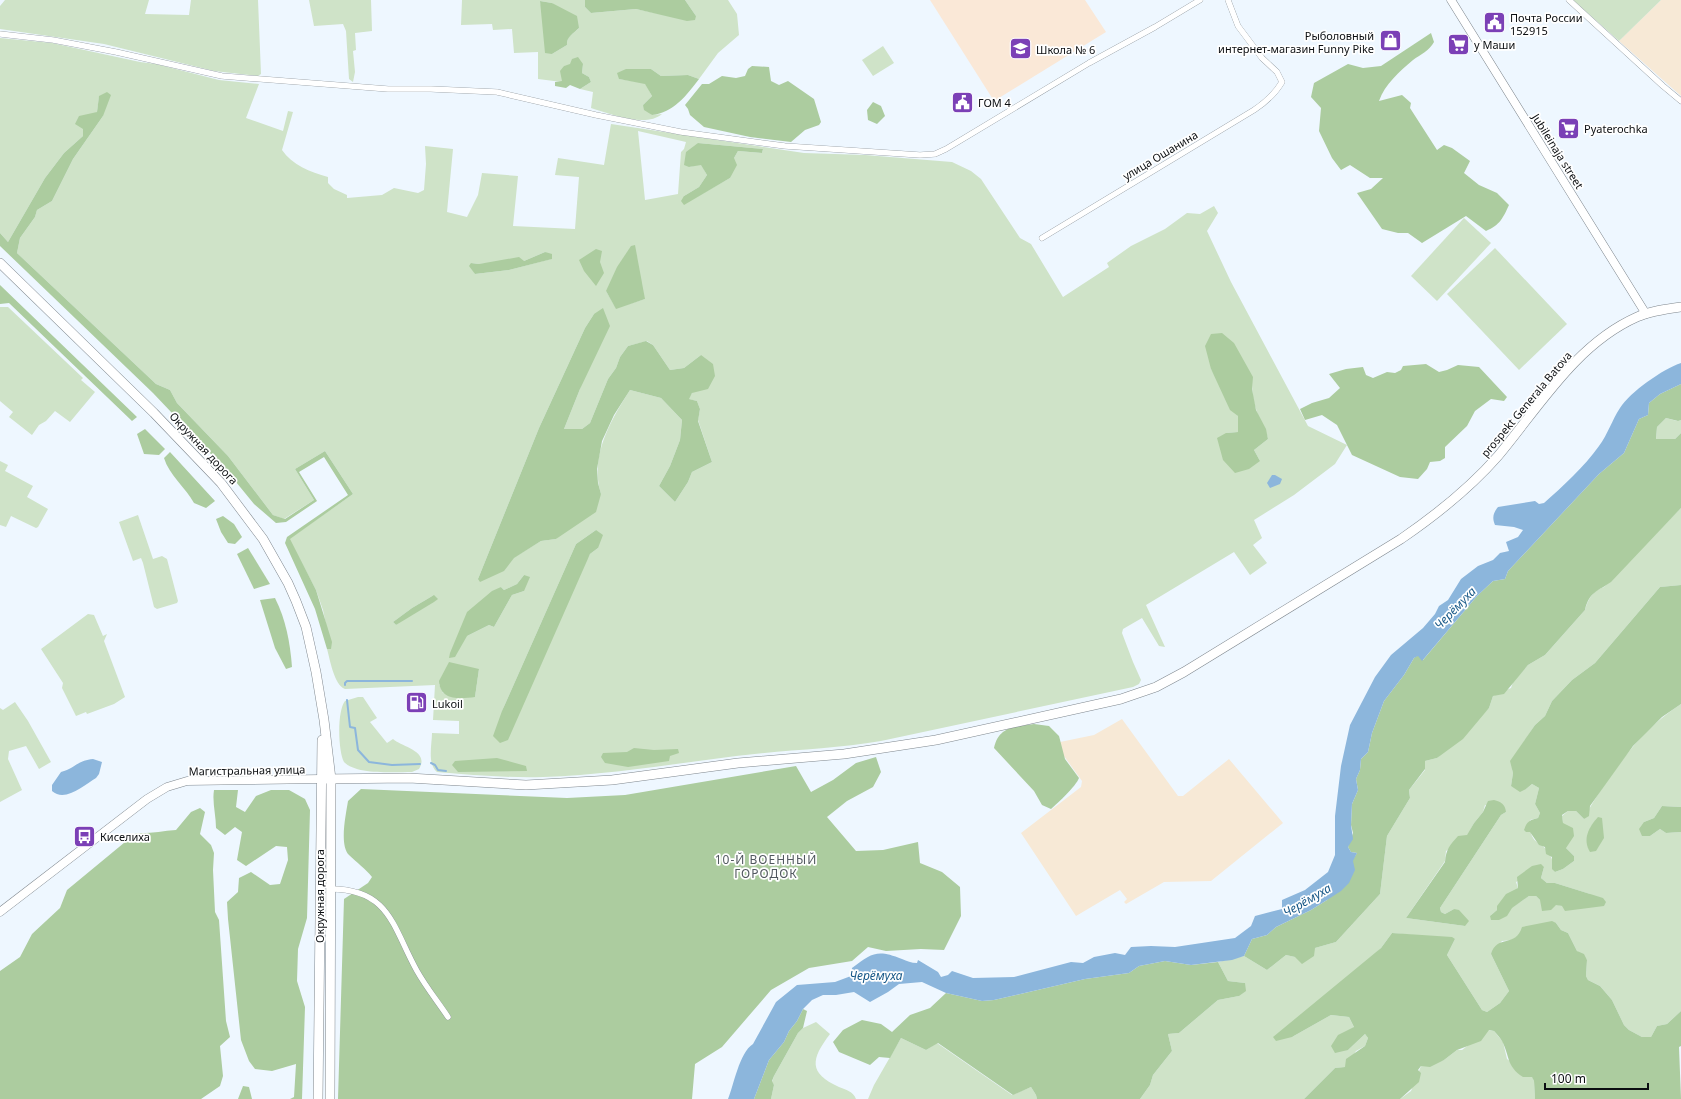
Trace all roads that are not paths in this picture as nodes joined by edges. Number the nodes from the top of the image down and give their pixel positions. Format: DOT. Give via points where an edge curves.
graph roads {
  1 [pos="1200,0"];
  2 [pos="1228,0"];
  3 [pos="1452,0"];
  4 [pos="1569,0"];
  5 [pos="0,34"];
  6 [pos="1681,101"];
  7 [pos="1042,238"];
  8 [pos="0,263"];
  9 [pos="1681,307"];
  10 [pos="1646,314"];
  11 [pos="320,694"];
  12 [pos="321,779"];
  13 [pos="331,779"];
  14 [pos="331,889"];
  15 [pos="0,912"];
  16 [pos="448,1017"];
  17 [pos="318,1099"];
  18 [pos="330,1099"];
  1 -- 5 [label="street" via="1089,62 946,149 935,154 920,155 796,148 703,135 596,115 493,91 388,89 222,76 102,49"];
  2 -- 7 [label="street, улица Ошанина" via="1238,26 1282,82 1273,95 1254,110"];
  3 -- 10 [label="street, Jubileinaja street"];
  4 -- 6 [label="street"];
  8 -- 11 [label="main road, Окружная дорога" via="189,448 244,511 272,553 294,595 306,627"];
  9 -- 10 [label="main road, prospekt Generala Batova"];
  10 -- 13 [label="main road, prospekt Generala Batova" via="1609,333 1580,358 1484,470 1438,512 1401,539 1148,691 1092,706 936,740 861,752 738,763 594,782 526,785 409,778"];
  11 -- 12 [label="main road, Окружная дорога"];
  11 -- 13 [label="main road, Окружная дорога"];
  12 -- 13 [label="main road, prospekt Generala Batova"];
  12 -- 15 [label="street, Магистральная улица" via="199,780 166,786"];
  12 -- 17 [label="main road, Окружная дорога"];
  13 -- 14 [label="main road, Окружная дорога"];
  14 -- 16 [label="street" via="346,889 372,898 388,912 417,972"];
  14 -- 18 [label="main road, Окружная дорога"];
}
